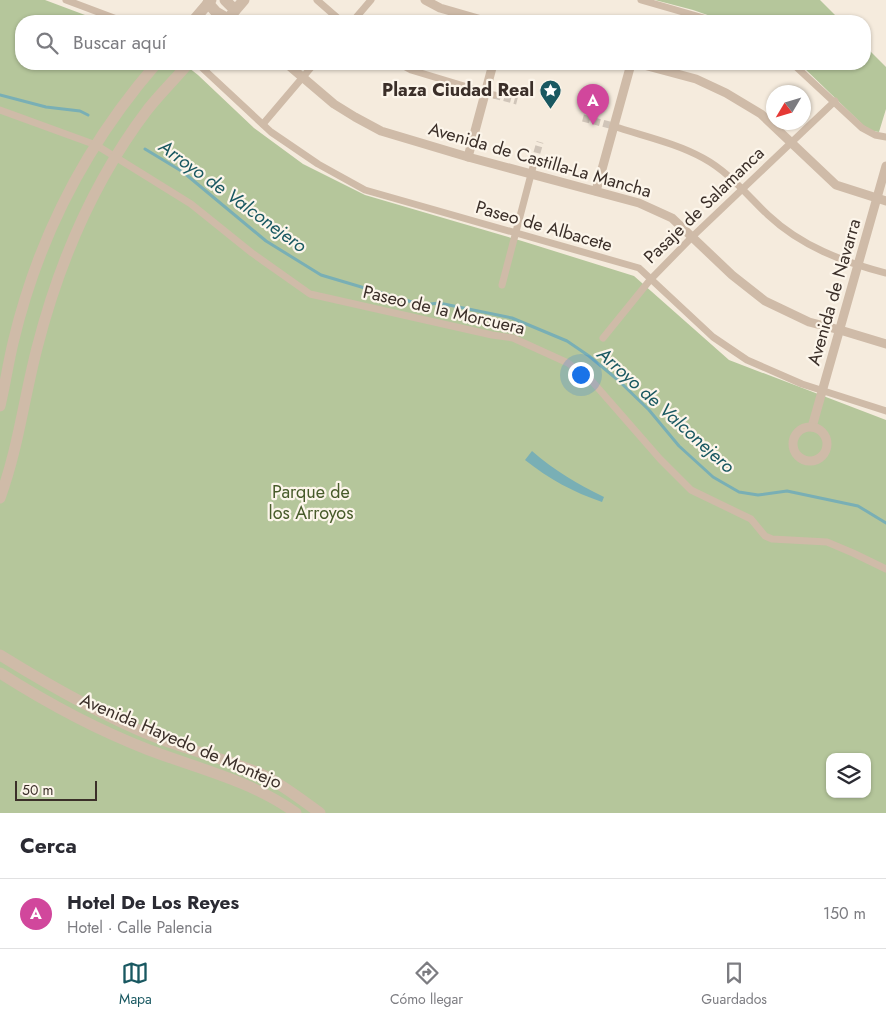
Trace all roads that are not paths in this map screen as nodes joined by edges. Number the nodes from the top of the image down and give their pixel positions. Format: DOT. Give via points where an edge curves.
graph roads {
  1 [pos="225,0"];
  2 [pos="244,0"];
  3 [pos="317,0"];
  4 [pos="371,0"];
  5 [pos="425,0"];
  6 [pos="641,0"];
  7 [pos="70,1"];
  8 [pos="209,2"];
  9 [pos="106,15"];
  10 [pos="198,15"];
  11 [pos="224,15"];
  12 [pos="231,15"];
  13 [pos="234,15"];
  14 [pos="334,15"];
  15 [pos="358,15"];
  16 [pos="464,15"];
  17 [pos="693,15"];
  18 [pos="151,70"];
  19 [pos="183,70"];
  20 [pos="204,70"];
  21 [pos="294,70"];
  22 [pos="308,70"];
  23 [pos="410,70"];
  24 [pos="491,70"];
  25 [pos="629,70"];
  26 [pos="662,70"];
  27 [pos="800,70"];
  28 [pos="302,77"];
  29 [pos="485,92"];
  30 [pos="494,95"];
  31 [pos="835,101"];
  32 [pos="0,110"];
  33 [pos="263,124"];
  34 [pos="614,126"];
  35 [pos="886,137"];
  36 [pos="791,142"];
  37 [pos="96,145"];
  38 [pos="468,157"];
  39 [pos="114,158"];
  40 [pos="534,163"];
  41 [pos="886,166"];
  42 [pos="531,174"];
  43 [pos="741,188"];
  44 [pos="596,190"];
  45 [pos="882,200"];
  46 [pos="515,233"];
  47 [pos="692,237"];
  48 [pos="858,266"];
  49 [pos="886,273"];
  50 [pos="650,280"];
  51 [pos="502,285"];
  52 [pos="840,330"];
  53 [pos="603,338"];
  54 [pos="886,344"];
  55 [pos="824,390"];
  56 [pos="0,406"];
  57 [pos="886,411"];
  58 [pos="812,427"];
  59 [pos="0,498"];
  60 [pos="886,569"];
  61 [pos="0,656"];
  62 [pos="0,673"];
  63 [pos="296,813"];
  64 [pos="320,813"];
  1 -- 12 [label="street"];
  2 -- 13 [label="street"];
  3 -- 14 [label="street"];
  4 -- 15 [label="street"];
  5 -- 16 [label="street"];
  6 -- 17 [label="street"];
  7 -- 9 [label="street"];
  8 -- 10 [label="street"];
  8 -- 11 [label="street" via="216,12"];
  18 -- 37 [label="street" via="128,96"];
  19 -- 39 [label="street" via="148,109"];
  20 -- 33 [label="street, Paseo de Albacete"];
  21 -- 28 [label="street, Avenida de Castilla-La Mancha"];
  22 -- 28 [label="street"];
  23 -- 29 [label="street"];
  24 -- 29 [label="street"];
  25 -- 34 [label="street"];
  26 -- 36 [label="street" via="696,79 726,93 761,114"];
  27 -- 31 [label="street"];
  28 -- 33 [label="street"];
  28 -- 38 [label="street, Avenida de Castilla-La Mancha" via="334,104 381,130"];
  29 -- 30 [label="street"];
  29 -- 38 [label="street"];
  31 -- 35 [label="street" via="862,128"];
  31 -- 36 [label="street, Pasaje de Salamanca"];
  32 -- 37 [label="street, Paseo de la Morcuera"];
  33 -- 46 [label="street, Paseo de Albacete" via="318,164 365,190"];
  34 -- 43 [label="street" via="703,158"];
  34 -- 44 [label="street"];
  36 -- 43 [label="street, Pasaje de Salamanca"];
  36 -- 45 [label="street" via="836,185"];
  37 -- 39 [label="street, Paseo de la Morcuera"];
  37 -- 56 [label="street" via="66,195 42,249 12,344"];
  38 -- 42 [label="street, Avenida de Castilla-La Mancha"];
  39 -- 59 [label="street" via="64,260 36,348 14,454"];
  39 -- 60 [label="street, Paseo de la Morcuera" via="191,204 310,294 513,338 568,363 591,380 691,490 751,519 765,536 772,539 827,542"];
  40 -- 42 [label="street"];
  41 -- 45 [label="street, Avenida de Navarra"];
  42 -- 44 [label="street, Avenida de Castilla-La Mancha"];
  42 -- 46 [label="street"];
  43 -- 47 [label="street, Pasaje de Salamanca"];
  43 -- 48 [label="street" via="797,238"];
  44 -- 47 [label="street, Avenida de Castilla-La Mancha" via="639,203 672,218"];
  45 -- 48 [label="street, Avenida de Navarra"];
  46 -- 50 [label="street, Paseo de Albacete" via="639,268"];
  46 -- 51 [label="street"];
  47 -- 50 [label="street, Pasaje de Salamanca"];
  47 -- 52 [label="street, Avenida de Castilla-La Mancha" via="765,301 809,322"];
  48 -- 49 [label="street"];
  48 -- 52 [label="street, Avenida de Navarra"];
  50 -- 53 [label="street, Pasaje de Salamanca"];
  50 -- 55 [label="street, Paseo de Albacete" via="713,337 747,360"];
  52 -- 54 [label="street, Avenida de Castilla-La Mancha"];
  52 -- 55 [label="street, Avenida de Navarra"];
  55 -- 57 [label="street, Paseo de Albacete"];
  55 -- 58 [label="street, Avenida de Navarra"];
  61 -- 64 [label="street" via="49,685 155,737 263,775"];
  62 -- 63 [label="street, Avenida Hayedo de Montejo" via="39,698 108,732 255,789"];
}
